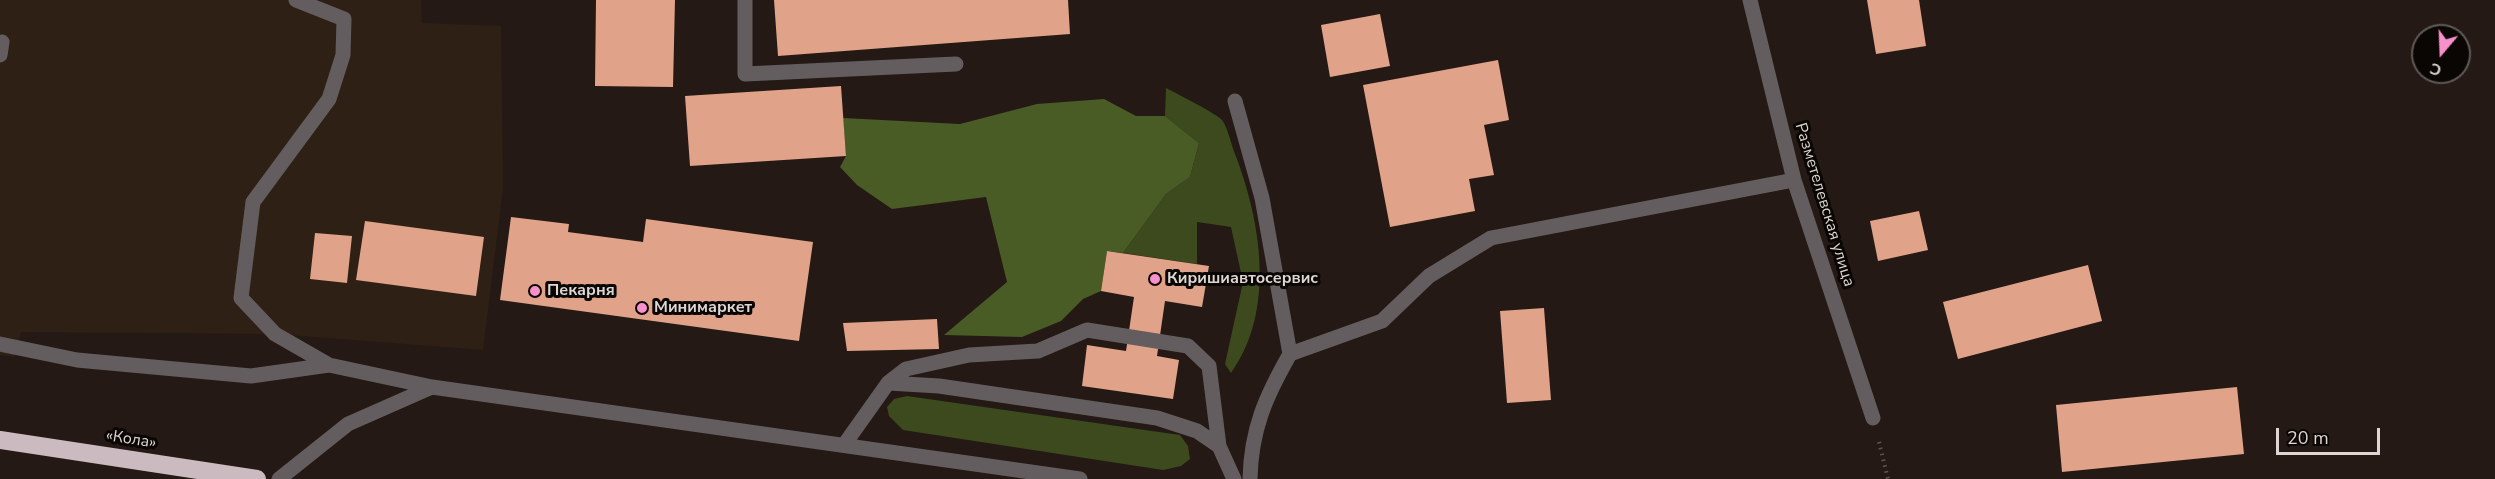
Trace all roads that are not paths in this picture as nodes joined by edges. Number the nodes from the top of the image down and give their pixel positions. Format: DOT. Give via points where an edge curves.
graph roads {
  1 [pos="296,0"];
  2 [pos="745,0"];
  3 [pos="1749,0"];
  4 [pos="956,64"];
  5 [pos="1235,101"];
  6 [pos="1794,180"];
  7 [pos="0,344"];
  8 [pos="1290,354"];
  9 [pos="329,365"];
  10 [pos="888,383"];
  11 [pos="432,387"];
  12 [pos="1873,418"];
  13 [pos="0,440"];
  14 [pos="844,445"];
  15 [pos="1219,446"];
  16 [pos="257,479"];
  17 [pos="279,479"];
  18 [pos="1080,479"];
  19 [pos="1234,479"];
  20 [pos="1250,479"];
  1 -- 9 [label="street" via="344,19 343,55 329,99 253,202 241,298 275,334"];
  2 -- 4 [label="street" via="745,74"];
  3 -- 6 [label="street, Разметелевская улица"];
  5 -- 8 [label="street" via="1262,198"];
  6 -- 8 [label="street" via="1491,238 1430,276 1382,321"];
  6 -- 12 [label="street, Разметелевская улица"];
  7 -- 9 [label="street" via="77,360 251,376"];
  8 -- 20 [label="street" via="1257,421"];
  9 -- 11 [label="street"];
  10 -- 14 [label="street"];
  10 -- 15 [label="street" via="939,386 1157,418 1197,432"];
  10 -- 15 [label="street" via="906,369 969,355 1038,351 1088,330 1188,346 1209,366"];
  11 -- 14 [label="street"];
  11 -- 17 [label="street" via="348,424"];
  13 -- 16 [label="highway, «Кола»"];
  14 -- 18 [label="street"];
  15 -- 19 [label="street"];
}
